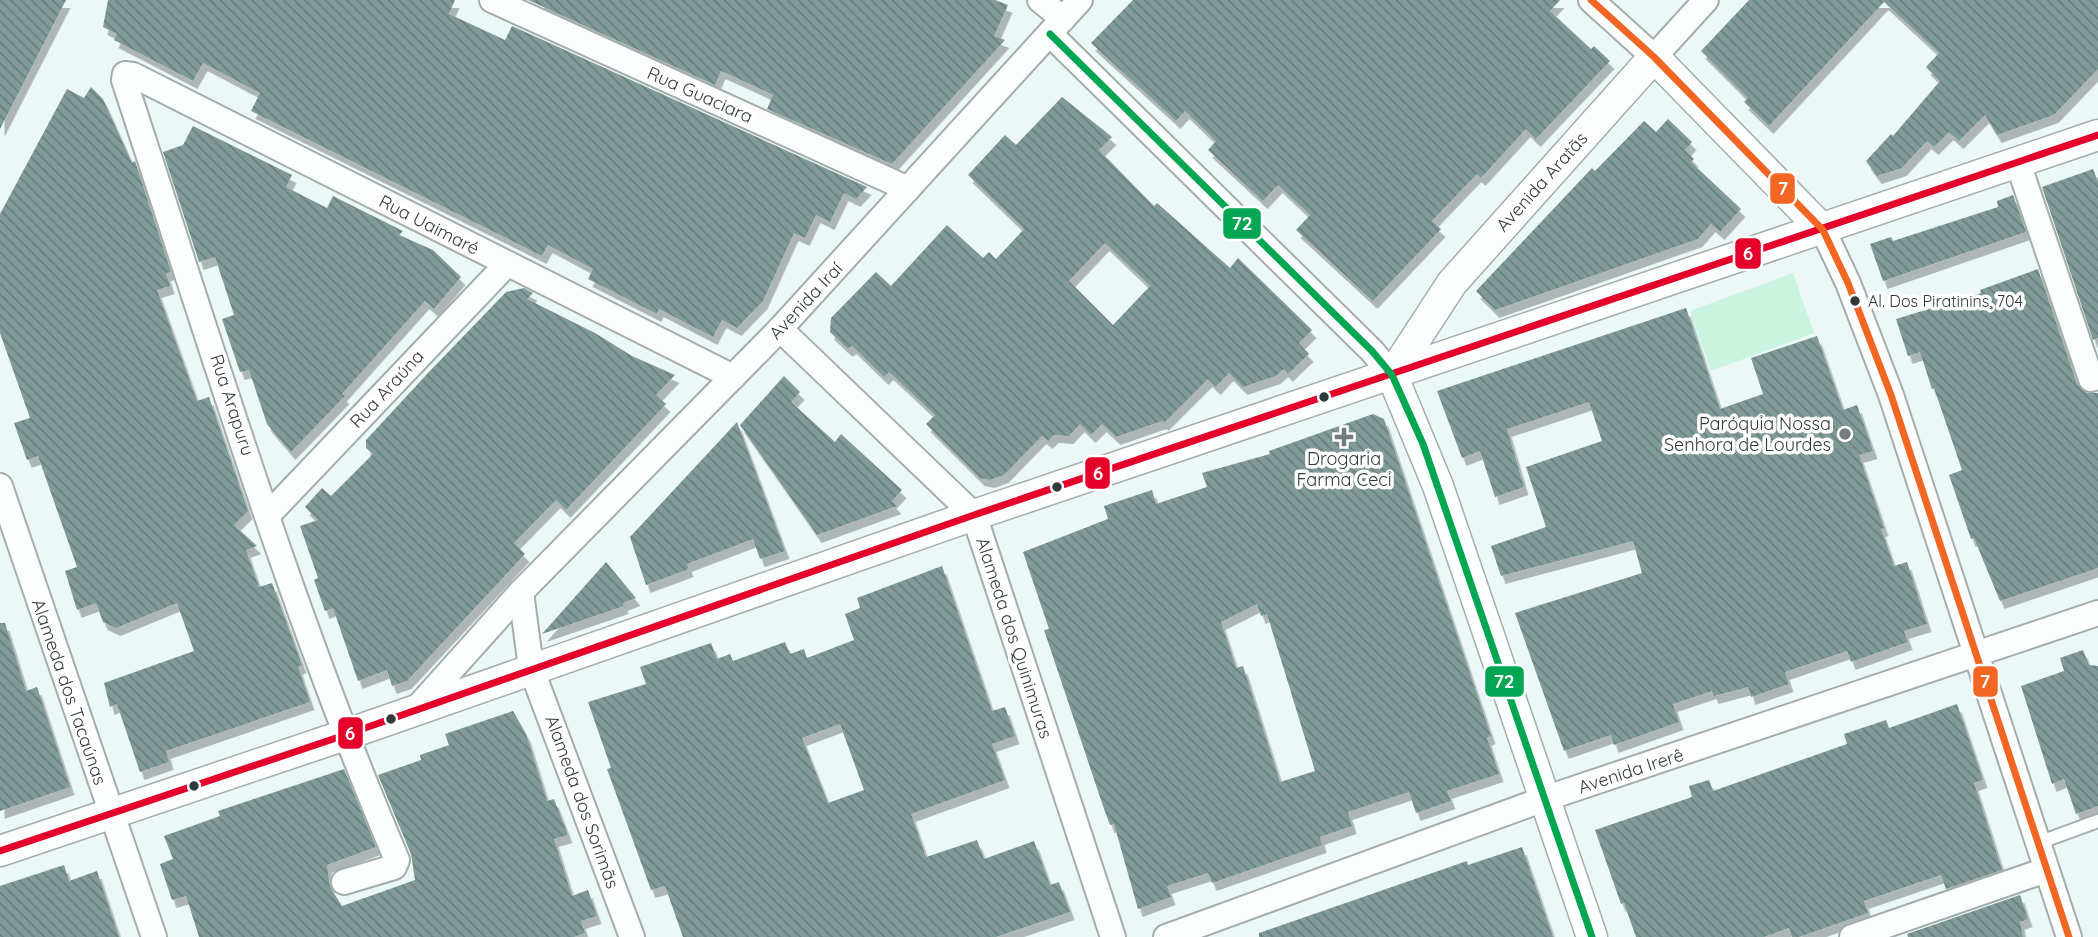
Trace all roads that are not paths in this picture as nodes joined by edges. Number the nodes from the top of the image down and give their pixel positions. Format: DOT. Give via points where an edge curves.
graph roads {
  1 [pos="492,0"];
  2 [pos="1040,0"];
  3 [pos="1080,0"];
  4 [pos="1591,0"];
  5 [pos="1706,0"];
  6 [pos="1057,26"];
  7 [pos="1654,57"];
  8 [pos="125,74"];
  9 [pos="2098,135"];
  10 [pos="2018,163"];
  11 [pos="908,189"];
  12 [pos="1823,230"];
  13 [pos="507,264"];
  14 [pos="780,329"];
  15 [pos="1392,375"];
  16 [pos="733,377"];
  17 [pos="2098,377"];
  18 [pos="0,486"];
  19 [pos="974,514"];
  20 [pos="268,515"];
  21 [pos="521,592"];
  22 [pos="2098,613"];
  23 [pos="1976,656"];
  24 [pos="531,668"];
  25 [pos="416,709"];
  26 [pos="345,735"];
  27 [pos="1547,798"];
  28 [pos="111,813"];
  29 [pos="2098,821"];
  30 [pos="2038,843"];
  31 [pos="0,851"];
  32 [pos="2046,870"];
  33 [pos="344,882"];
  34 [pos="154,937"];
  35 [pos="632,937"];
  36 [pos="1113,937"];
  37 [pos="1166,937"];
  38 [pos="1592,937"];
  39 [pos="1852,937"];
  40 [pos="2069,937"];
  1 -- 11 [label="street, Rua Guaciara"];
  2 -- 6 [label="street"];
  3 -- 6 [label="street, Avenida Iraí"];
  4 -- 7 [label="street"];
  5 -- 7 [label="street, Avenida Aratãs"];
  6 -- 11 [label="street, Avenida Iraí"];
  6 -- 15 [label="street"];
  7 -- 12 [label="street"];
  7 -- 15 [label="street, Avenida Aratãs" via="1452,283"];
  8 -- 13 [label="street, Rua Uaimaré"];
  8 -- 20 [label="street, Rua Arapuru"];
  9 -- 10 [label="street"];
  10 -- 12 [label="street"];
  10 -- 17 [label="street" via="2091,379"];
  11 -- 14 [label="street, Avenida Iraí"];
  12 -- 15 [label="street"];
  12 -- 23 [label="street" via="1891,395"];
  13 -- 16 [label="street, Rua Uaimaré"];
  13 -- 20 [label="street, Rua Araúna"];
  14 -- 16 [label="street, Avenida Iraí"];
  14 -- 19 [label="street, Alameda dos Quinimuras"];
  15 -- 19 [label="street"];
  15 -- 27 [label="street" via="1423,444"];
  16 -- 21 [label="street, Avenida Iraí"];
  18 -- 28 [label="street, Alameda dos Tacaúnas"];
  19 -- 24 [label="street"];
  19 -- 36 [label="street, Alameda dos Quinimuras"];
  20 -- 26 [label="street, Rua Arapuru"];
  21 -- 24 [label="street"];
  21 -- 25 [label="street, Avenida Iraí"];
  22 -- 23 [label="street, Avenida Irerê"];
  23 -- 27 [label="street, Avenida Irerê"];
  23 -- 30 [label="street"];
  24 -- 25 [label="street"];
  24 -- 35 [label="street, Alameda dos Sorimãs"];
  25 -- 26 [label="street"];
  26 -- 28 [label="street"];
  26 -- 33 [label="street, Rua Arapuru" via="397,864"];
  27 -- 37 [label="street, Avenida Irerê"];
  27 -- 38 [label="street"];
  28 -- 31 [label="street"];
  28 -- 34 [label="street, Alameda dos Tacaúnas"];
  29 -- 30 [label="lane"];
  30 -- 32 [label="street"];
  32 -- 39 [label="street"];
  32 -- 40 [label="street"];
}
